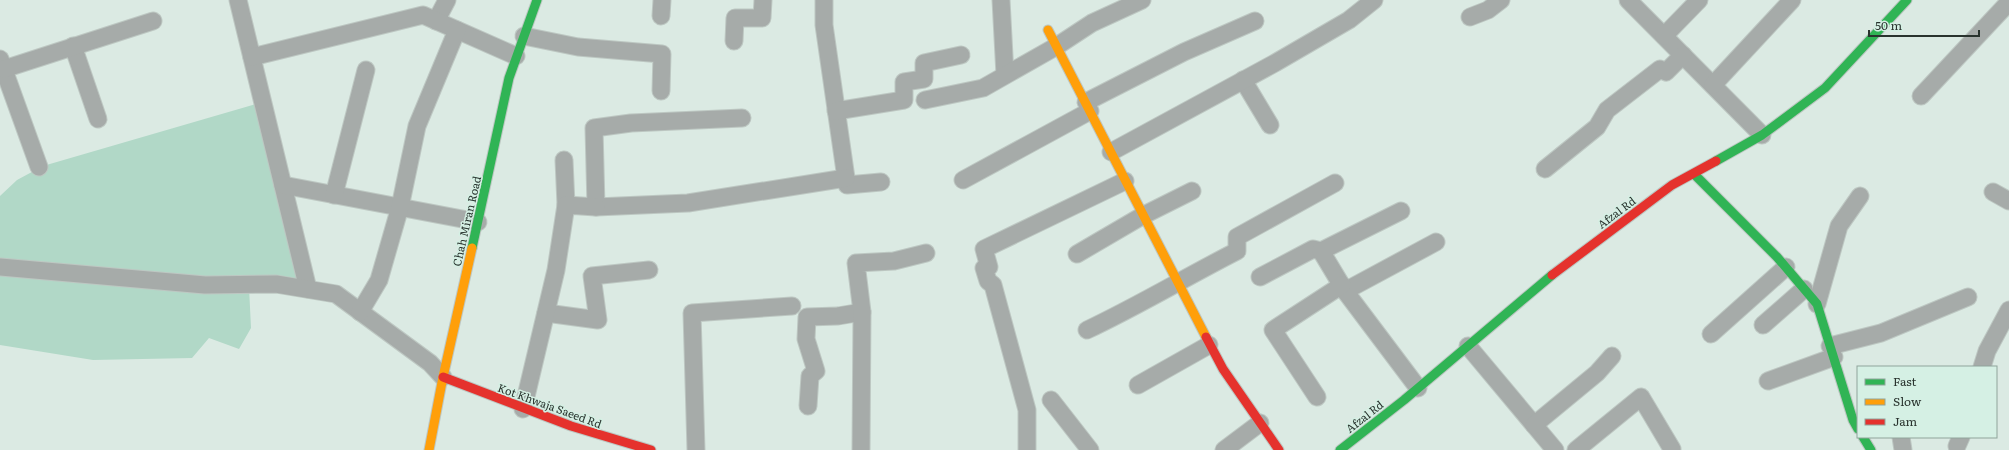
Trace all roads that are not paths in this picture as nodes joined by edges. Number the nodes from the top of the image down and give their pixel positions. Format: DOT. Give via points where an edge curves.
graph roads {
  1 [pos="238,0"];
  2 [pos="447,0"];
  3 [pos="537,0"];
  4 [pos="763,0"];
  5 [pos="824,0"];
  6 [pos="1001,0"];
  7 [pos="1142,0"];
  8 [pos="1374,0"];
  9 [pos="1501,0"];
  10 [pos="1628,0"];
  11 [pos="1699,0"];
  12 [pos="1792,0"];
  13 [pos="1907,0"];
  14 [pos="2009,2"];
  15 [pos="1470,17"];
  16 [pos="153,21"];
  17 [pos="436,21"];
  18 [pos="1255,21"];
  19 [pos="457,30"];
  20 [pos="1048,30"];
  21 [pos="524,36"];
  22 [pos="1664,36"];
  23 [pos="734,42"];
  24 [pos="73,46"];
  25 [pos="1057,46"];
  26 [pos="960,55"];
  27 [pos="1683,55"];
  28 [pos="516,56"];
  29 [pos="252,57"];
  30 [pos="2,64"];
  31 [pos="366,70"];
  32 [pos="1005,75"];
  33 [pos="1243,80"];
  34 [pos="1713,85"];
  35 [pos="661,91"];
  36 [pos="1921,96"];
  37 [pos="925,100"];
  38 [pos="1088,107"];
  39 [pos="836,111"];
  40 [pos="742,118"];
  41 [pos="98,119"];
  42 [pos="1270,125"];
  43 [pos="1762,135"];
  44 [pos="1111,152"];
  45 [pos="564,160"];
  46 [pos="39,167"];
  47 [pos="1545,169"];
  48 [pos="1694,174"];
  49 [pos="846,178"];
  50 [pos="963,180"];
  51 [pos="1125,181"];
  52 [pos="881,182"];
  53 [pos="1336,183"];
  54 [pos="283,185"];
  55 [pos="1192,192"];
  56 [pos="1994,192"];
  57 [pos="334,195"];
  58 [pos="1860,196"];
  59 [pos="2009,201"];
  60 [pos="566,206"];
  61 [pos="400,207"];
  62 [pos="596,208"];
  63 [pos="1401,211"];
  64 [pos="1142,216"];
  65 [pos="478,222"];
  66 [pos="1436,242"];
  67 [pos="1321,251"];
  68 [pos="926,253"];
  69 [pos="1077,254"];
  70 [pos="0,267"];
  71 [pos="1786,267"];
  72 [pos="649,270"];
  73 [pos="1260,277"];
  74 [pos="1176,282"];
  75 [pos="1344,288"];
  76 [pos="308,289"];
  77 [pos="1804,289"];
  78 [pos="1968,297"];
  79 [pos="1817,304"];
  80 [pos="792,306"];
  81 [pos="2009,310"];
  82 [pos="360,312"];
  83 [pos="862,312"];
  84 [pos="546,313"];
  85 [pos="1763,325"];
  86 [pos="1087,330"];
  87 [pos="1711,334"];
  88 [pos="1209,345"];
  89 [pos="1468,346"];
  90 [pos="1832,352"];
  91 [pos="1612,356"];
  92 [pos="1982,366"];
  93 [pos="443,377"];
  94 [pos="1768,381"];
  95 [pos="1138,385"];
  96 [pos="1418,388"];
  97 [pos="1317,397"];
  98 [pos="1051,400"];
  99 [pos="808,406"];
  100 [pos="523,409"];
  101 [pos="1260,423"];
  102 [pos="1534,425"];
  103 [pos="1857,427"];
  104 [pos="1864,438"];
  105 [pos="1901,438"];
  106 [pos="1672,449"];
  107 [pos="429,450"];
  108 [pos="651,450"];
  109 [pos="696,450"];
  110 [pos="860,450"];
  111 [pos="1028,450"];
  112 [pos="1090,450"];
  113 [pos="1224,450"];
  114 [pos="1279,450"];
  115 [pos="1340,450"];
  116 [pos="1555,450"];
  117 [pos="1576,450"];
  118 [pos="1871,450"];
  119 [pos="1903,450"];
  1 -- 29 [label="street"];
  2 -- 17 [label="street"];
  3 -- 21 [label="street, Chah Miran Road"];
  4 -- 23 [label="street" via="762,18 735,18"];
  5 -- 39 [label="street" via="824,25"];
  6 -- 32 [label="street"];
  7 -- 25 [label="street" via="1092,23"];
  8 -- 33 [label="street" via="1349,20"];
  9 -- 15 [label="street" via="1488,10"];
  10 -- 22 [label="street"];
  11 -- 22 [label="street"];
  12 -- 34 [label="street"];
  13 -- 43 [label="street, Afzal Rd" via="1825,88"];
  14 -- 36 [label="street"];
  16 -- 24 [label="street"];
  17 -- 19 [label="street"];
  17 -- 29 [label="street" via="424,15"];
  18 -- 38 [label="street" via="1184,52"];
  19 -- 28 [label="street"];
  19 -- 61 [label="street" via="417,126"];
  20 -- 25 [label="street"];
  21 -- 28 [label="street, Chah Miran Road"];
  21 -- 35 [label="street" via="578,47 662,54"];
  22 -- 27 [label="street"];
  24 -- 30 [label="street"];
  24 -- 41 [label="street"];
  25 -- 32 [label="street"];
  25 -- 38 [label="street"];
  26 -- 39 [label="street" via="924,63 924,79 904,82 904,100"];
  27 -- 34 [label="street"];
  27 -- 47 [label="street" via="1666,72 1660,69 1607,110 1596,126"];
  28 -- 65 [label="street, Chah Miran Road"];
  29 -- 54 [label="street"];
  30 -- 46 [label="street"];
  31 -- 57 [label="street"];
  32 -- 37 [label="street" via="983,88"];
  33 -- 42 [label="street"];
  33 -- 44 [label="street"];
  34 -- 43 [label="street"];
  38 -- 44 [label="street"];
  38 -- 50 [label="street"];
  39 -- 49 [label="street"];
  40 -- 62 [label="street" via="631,123 594,128"];
  43 -- 48 [label="street, Afzal Rd"];
  44 -- 51 [label="street"];
  45 -- 60 [label="street"];
  48 -- 71 [label="street"];
  48 -- 89 [label="street, Afzal Rd" via="1672,185 1534,289"];
  49 -- 52 [label="street" via="847,185"];
  49 -- 62 [label="street" via="688,203"];
  51 -- 64 [label="street"];
  51 -- 111 [label="street" via="984,249 989,267 984,268 988,281 993,285 1027,410"];
  53 -- 74 [label="street" via="1238,237 1237,251"];
  54 -- 57 [label="street"];
  54 -- 76 [label="street"];
  55 -- 64 [label="street"];
  56 -- 59 [label="street"];
  57 -- 61 [label="street"];
  58 -- 79 [label="street" via="1839,226"];
  60 -- 62 [label="street"];
  60 -- 84 [label="street"];
  61 -- 65 [label="street"];
  61 -- 82 [label="street" via="380,280"];
  63 -- 67 [label="street"];
  64 -- 69 [label="street"];
  64 -- 74 [label="street"];
  65 -- 93 [label="street, Chah Miran Road"];
  66 -- 75 [label="street"];
  67 -- 73 [label="street" via="1313,249"];
  67 -- 75 [label="street"];
  68 -- 83 [label="street" via="894,261 856,263"];
  70 -- 76 [label="street" via="205,284 276,284"];
  71 -- 77 [label="street"];
  71 -- 87 [label="street"];
  72 -- 84 [label="street" via="592,276 598,320"];
  74 -- 86 [label="street" via="1135,307"];
  74 -- 88 [label="street"];
  75 -- 96 [label="street"];
  75 -- 97 [label="street" via="1273,330"];
  76 -- 82 [label="street" via="336,294"];
  77 -- 79 [label="street"];
  77 -- 85 [label="street"];
  78 -- 90 [label="street"];
  79 -- 90 [label="street"];
  80 -- 109 [label="street" via="692,313"];
  81 -- 92 [label="street" via="1986,351"];
  82 -- 93 [label="street" via="430,363"];
  83 -- 99 [label="street" via="807,317 806,339 816,370 810,376"];
  83 -- 110 [label="street"];
  84 -- 100 [label="street"];
  88 -- 95 [label="street"];
  88 -- 101 [label="street" via="1222,369"];
  89 -- 96 [label="street, Afzal Rd"];
  89 -- 102 [label="street"];
  90 -- 94 [label="street"];
  90 -- 103 [label="street"];
  91 -- 102 [label="street" via="1597,373"];
  93 -- 100 [label="street, Kot Khwaja Saeed Rd"];
  93 -- 107 [label="street, Chah Miran Road"];
  96 -- 115 [label="street, Afzal Rd"];
  98 -- 112 [label="street"];
  100 -- 108 [label="street, Kot Khwaja Saeed Rd" via="611,440"];
  101 -- 113 [label="street"];
  101 -- 114 [label="street"];
  102 -- 116 [label="street"];
  104 -- 118 [label="street"];
  105 -- 119 [label="street"];
  106 -- 117 [label="street" via="1641,397"];
}
